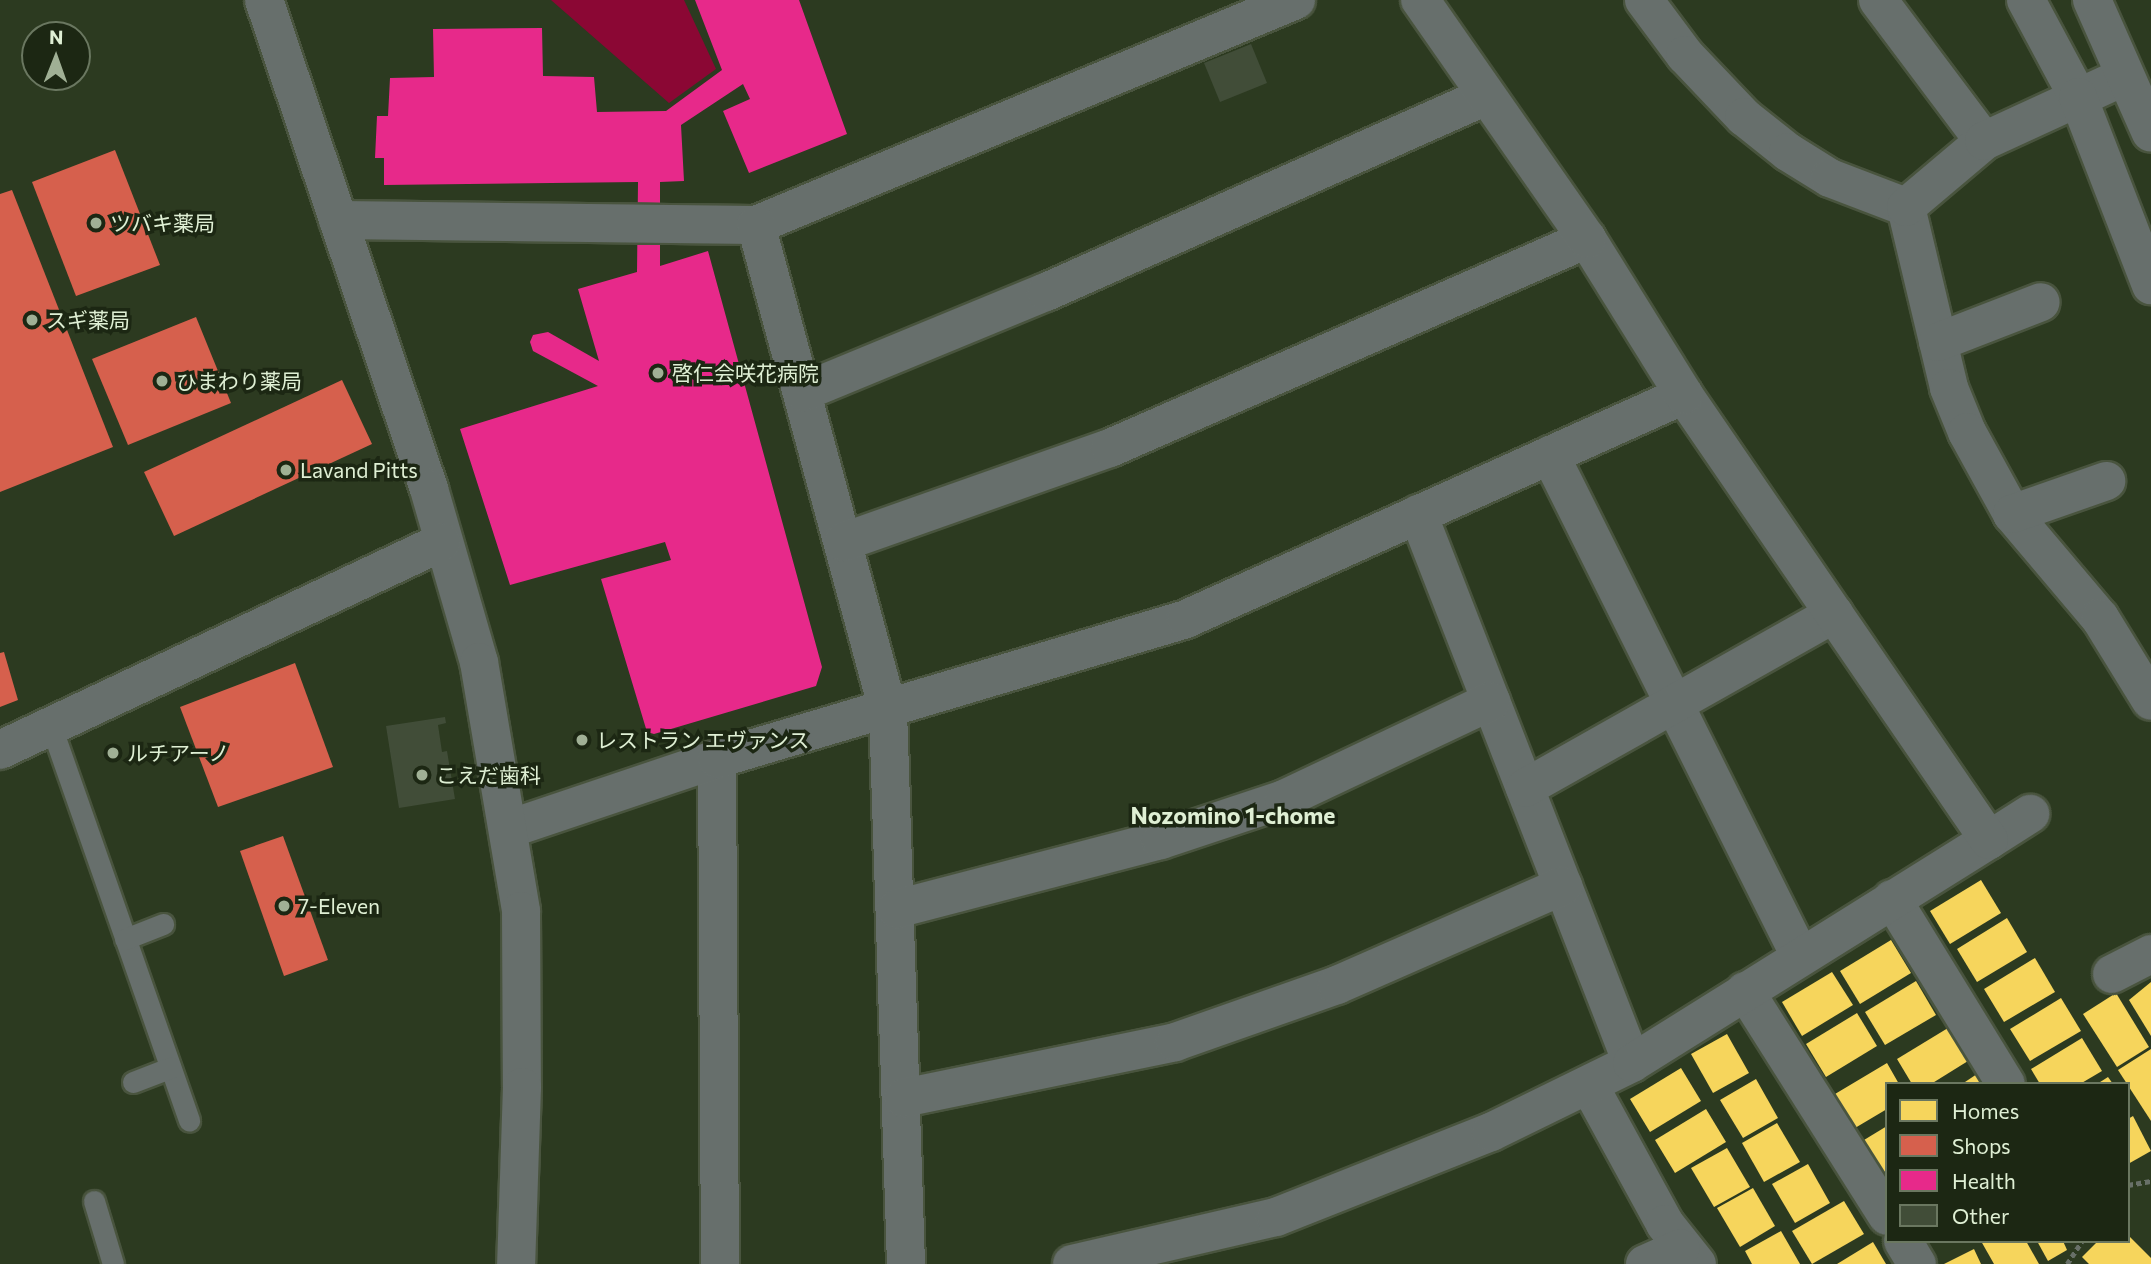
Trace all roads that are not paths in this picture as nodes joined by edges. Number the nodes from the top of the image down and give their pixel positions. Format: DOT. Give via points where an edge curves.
graph roads {
  1 [pos="264,0"];
  2 [pos="1296,0"];
  3 [pos="1420,0"];
  4 [pos="1644,0"];
  5 [pos="1878,0"];
  6 [pos="2026,0"];
  7 [pos="2092,0"];
  8 [pos="2125,76"];
  9 [pos="1484,97"];
  10 [pos="2078,97"];
  11 [pos="2151,132"];
  12 [pos="1984,141"];
  13 [pos="1906,207"];
  14 [pos="338,219"];
  15 [pos="756,225"];
  16 [pos="1587,239"];
  17 [pos="2151,285"];
  18 [pos="2042,302"];
  19 [pos="1938,342"];
  20 [pos="803,392"];
  21 [pos="1684,395"];
  22 [pos="1550,455"];
  23 [pos="2106,481"];
  24 [pos="1418,514"];
  25 [pos="2012,514"];
  26 [pos="442,542"];
  27 [pos="843,542"];
  28 [pos="1834,614"];
  29 [pos="1491,701"];
  30 [pos="2151,701"];
  31 [pos="1674,705"];
  32 [pos="888,710"];
  33 [pos="51,726"];
  34 [pos="0,750"];
  35 [pos="717,759"];
  36 [pos="1525,788"];
  37 [pos="2030,814"];
  38 [pos="509,829"];
  39 [pos="1989,840"];
  40 [pos="1563,886"];
  41 [pos="1892,899"];
  42 [pos="896,909"];
  43 [pos="163,924"];
  44 [pos="125,939"];
  45 [pos="2151,954"];
  46 [pos="1800,956"];
  47 [pos="2112,974"];
  48 [pos="1745,991"];
  49 [pos="1632,1063"];
  50 [pos="170,1068"];
  51 [pos="133,1082"];
  52 [pos="2006,1082"];
  53 [pos="1589,1085"];
  54 [pos="903,1098"];
  55 [pos="189,1121"];
  56 [pos="94,1201"];
  57 [pos="1885,1213"];
  58 [pos="1689,1256"];
  59 [pos="113,1264"];
  60 [pos="516,1264"];
  61 [pos="720,1264"];
  62 [pos="905,1264"];
  63 [pos="1072,1264"];
  64 [pos="1645,1264"];
  1 -- 14 [label="street"];
  2 -- 15 [label="street"];
  3 -- 9 [label="street"];
  4 -- 13 [label="street" via="1685,55 1744,117 1788,152 1830,178"];
  5 -- 12 [label="street"];
  6 -- 10 [label="street"];
  7 -- 8 [label="street"];
  8 -- 10 [label="street"];
  8 -- 11 [label="street"];
  9 -- 16 [label="street"];
  9 -- 20 [label="street" via="1046,292"];
  10 -- 12 [label="street"];
  10 -- 17 [label="street"];
  12 -- 13 [label="street"];
  13 -- 19 [label="street"];
  14 -- 15 [label="street"];
  14 -- 26 [label="street" via="429,489"];
  15 -- 20 [label="street"];
  16 -- 21 [label="street"];
  16 -- 27 [label="street" via="1110,448"];
  18 -- 19 [label="street"];
  19 -- 25 [label="street" via="1949,388 1967,432"];
  20 -- 27 [label="street"];
  21 -- 22 [label="street"];
  21 -- 28 [label="street"];
  22 -- 24 [label="street"];
  22 -- 31 [label="street"];
  23 -- 25 [label="street"];
  24 -- 29 [label="street"];
  24 -- 32 [label="street" via="1186,619"];
  25 -- 30 [label="street" via="2099,618"];
  26 -- 33 [label="street"];
  26 -- 38 [label="street" via="464,600 479,662"];
  27 -- 32 [label="street"];
  28 -- 31 [label="street"];
  28 -- 39 [label="street"];
  29 -- 36 [label="street"];
  29 -- 42 [label="street" via="1284,799 1161,839"];
  31 -- 36 [label="street"];
  31 -- 46 [label="street"];
  32 -- 35 [label="street"];
  32 -- 42 [label="street"];
  33 -- 34 [label="street"];
  33 -- 44 [label="lane"];
  35 -- 38 [label="street"];
  35 -- 61 [label="street"];
  36 -- 40 [label="street"];
  37 -- 39 [label="street"];
  38 -- 60 [label="street" via="521,911"];
  39 -- 41 [label="street"];
  40 -- 49 [label="street"];
  40 -- 54 [label="street" via="1337,985 1175,1042"];
  41 -- 46 [label="street"];
  41 -- 52 [label="street"];
  42 -- 54 [label="street"];
  43 -- 44 [label="lane"];
  44 -- 50 [label="lane"];
  45 -- 47 [label="street"];
  46 -- 48 [label="street"];
  48 -- 49 [label="street"];
  48 -- 57 [label="street"];
  49 -- 53 [label="street"];
  50 -- 51 [label="lane"];
  50 -- 55 [label="lane"];
  53 -- 58 [label="street"];
  53 -- 63 [label="street" via="1466,1142 1276,1217"];
  54 -- 62 [label="street"];
  56 -- 59 [label="lane"];
  58 -- 64 [label="street"];
}
